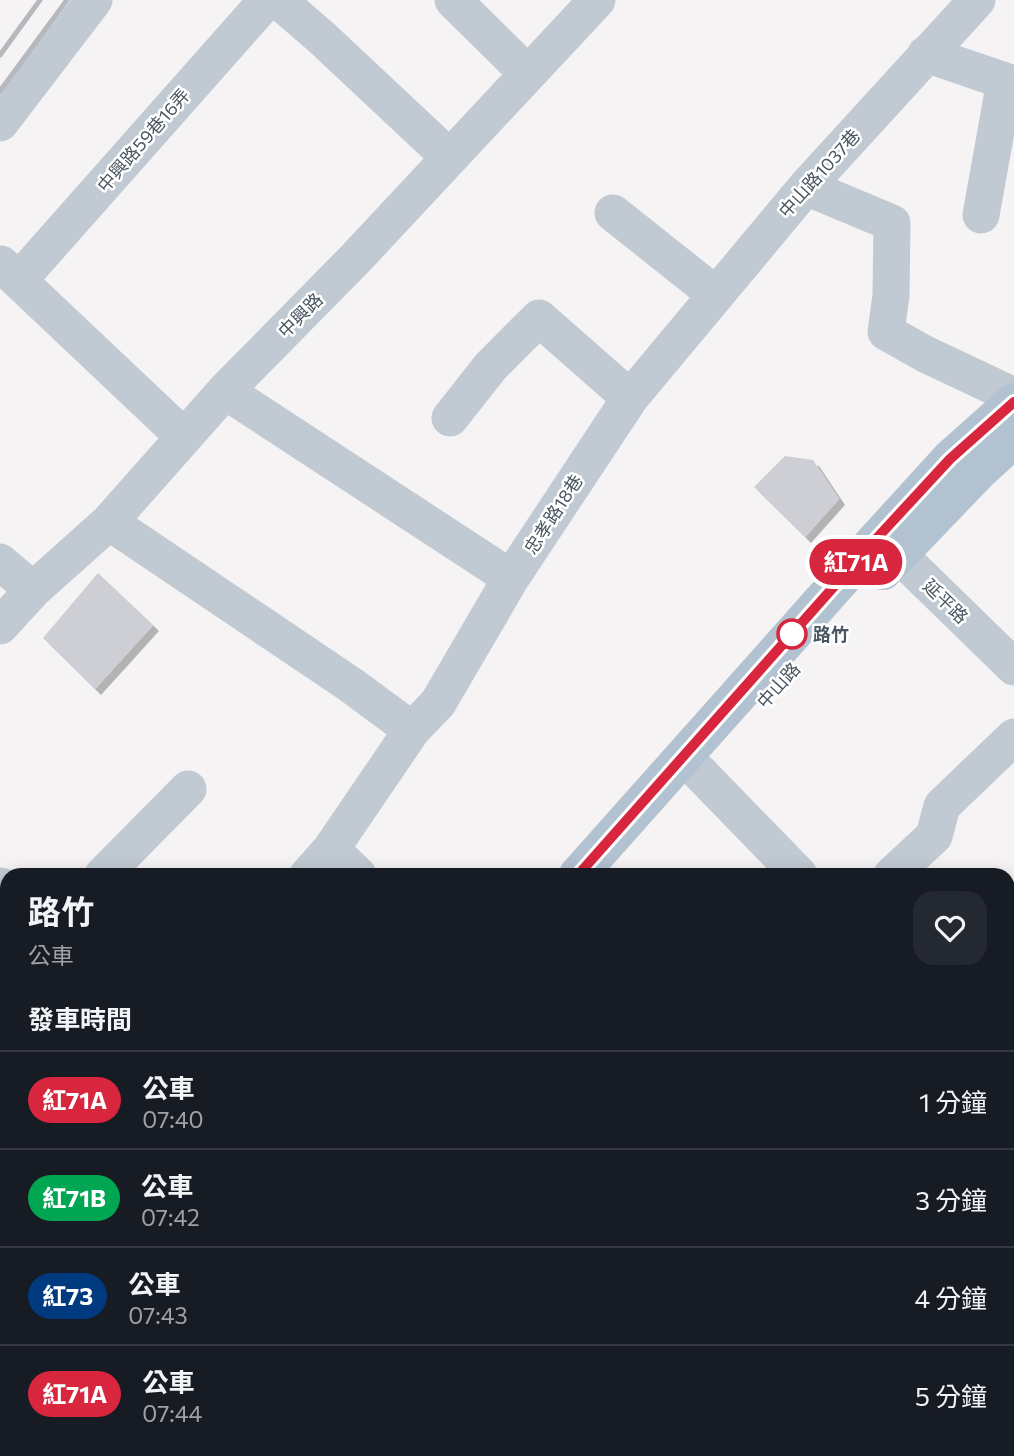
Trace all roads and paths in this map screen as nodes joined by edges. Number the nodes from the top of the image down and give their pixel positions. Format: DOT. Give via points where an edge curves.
graph roads {
  1 [pos="94,0"];
  2 [pos="267,0"];
  3 [pos="278,0"];
  4 [pos="453,0"];
  5 [pos="597,0"];
  6 [pos="977,0"];
  7 [pos="926,54"];
  8 [pos="527,73"];
  9 [pos="0,123"];
  10 [pos="449,157"];
  11 [pos="806,187"];
  12 [pos="614,213"];
  13 [pos="981,215"];
  14 [pos="9,272"];
  15 [pos="715,294"];
  16 [pos="225,390"];
  17 [pos="1014,396"];
  18 [pos="630,398"];
  19 [pos="1014,402"];
  20 [pos="450,418"];
  21 [pos="183,436"];
  22 [pos="1014,439"];
  23 [pos="109,522"];
  24 [pos="888,546"];
  25 [pos="0,562"];
  26 [pos="511,578"];
  27 [pos="33,590"];
  28 [pos="0,626"];
  29 [pos="1014,667"];
  30 [pos="412,730"];
  31 [pos="1014,737"];
  32 [pos="699,772"];
  33 [pos="188,789"];
  34 [pos="319,862"];
  35 [pos="110,868"];
  36 [pos="337,868"];
  37 [pos="585,868"];
  38 [pos="612,868"];
  39 [pos="792,868"];
  40 [pos="900,868"];
  1 -- 9 [label="street"];
  2 -- 14 [label="street, 中興路59巷16弄"];
  3 -- 10 [label="street"];
  4 -- 8 [label="street"];
  5 -- 8 [label="street, 中興路"];
  6 -- 7 [label="street, 中山路1037巷"];
  7 -- 11 [label="street, 中山路1037巷"];
  7 -- 13 [label="street" via="1005,81"];
  8 -- 10 [label="street, 中興路"];
  10 -- 16 [label="street, 中興路"];
  11 -- 15 [label="street, 中山路1037巷"];
  11 -- 17 [label="street" via="892,223 886,332"];
  12 -- 15 [label="street"];
  14 -- 21 [label="street"];
  15 -- 18 [label="street, 忠孝路18巷"];
  16 -- 21 [label="street, 中興路"];
  16 -- 26 [label="street"];
  18 -- 20 [label="street" via="539,318 491,366"];
  18 -- 26 [label="street, 忠孝路18巷"];
  19 -- 24 [label="main road, 中山路" via="950,459"];
  21 -- 23 [label="street, 中興路"];
  22 -- 24 [label="main road, 中山路"];
  23 -- 27 [label="street, 中興路"];
  23 -- 30 [label="street"];
  24 -- 29 [label="street, 延平路"];
  24 -- 32 [label="main road, 中山路"];
  24 -- 37 [label="main road, 中山路"];
  25 -- 27 [label="street"];
  26 -- 30 [label="street, 忠孝路18巷" via="438,703"];
  27 -- 28 [label="street, 中興路"];
  30 -- 34 [label="street, 忠孝路18巷"];
  31 -- 40 [label="street" via="942,806 934,836"];
  32 -- 38 [label="main road, 中山路"];
  32 -- 39 [label="street"];
  33 -- 35 [label="street"];
  34 -- 36 [label="street, 忠孝路18巷"];
}
